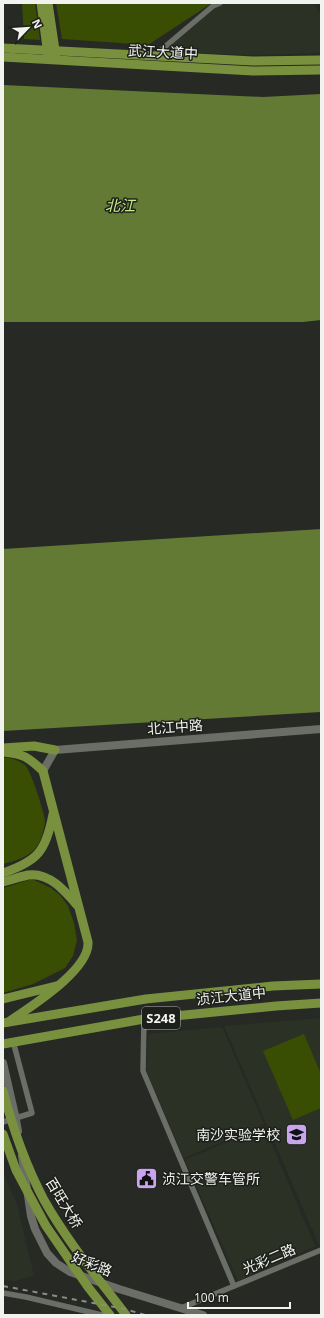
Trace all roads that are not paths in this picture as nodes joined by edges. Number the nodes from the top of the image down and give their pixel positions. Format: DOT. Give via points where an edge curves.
graph roads {
  1 [pos="41,3"];
  2 [pos="48,3"];
  3 [pos="220,3"];
  4 [pos="3,48"];
  5 [pos="52,55"];
  6 [pos="154,56"];
  7 [pos="3,58"];
  8 [pos="321,60"];
  9 [pos="321,70"];
  10 [pos="321,729"];
  11 [pos="3,748"];
  12 [pos="55,750"];
  13 [pos="3,752"];
  14 [pos="43,771"];
  15 [pos="53,811"];
  16 [pos="3,873"];
  17 [pos="3,882"];
  18 [pos="78,906"];
  19 [pos="321,984"];
  20 [pos="58,986"];
  21 [pos="3,999"];
  22 [pos="321,1003"];
  23 [pos="144,1019"];
  24 [pos="6,1022"];
  25 [pos="13,1041"];
  26 [pos="3,1044"];
  27 [pos="3,1063"];
  28 [pos="3,1091"];
  29 [pos="16,1118"];
  30 [pos="3,1122"];
  31 [pos="3,1134"];
  32 [pos="321,1250"];
  33 [pos="234,1286"];
  34 [pos="3,1293"];
  35 [pos="181,1308"];
  36 [pos="102,1315"];
  37 [pos="110,1315"];
  38 [pos="126,1315"];
  39 [pos="203,1315"];
  1 -- 5 [label="main road"];
  2 -- 5 [label="main road"];
  3 -- 6 [label="street" via="213,6"];
  4 -- 5 [label="main road, 武江大道中"];
  5 -- 6 [label="main road, 武江大道中"];
  5 -- 7 [label="main road, 武江大道中"];
  5 -- 9 [label="main road, 武江大道中" via="252,71"];
  6 -- 8 [label="main road, 武江大道中" via="254,61"];
  10 -- 12 [label="street, 北江中路"];
  11 -- 12 [label="main road" via="34,746"];
  12 -- 14 [label="street"];
  13 -- 14 [label="main road" via="23,755"];
  14 -- 15 [label="main road"];
  15 -- 16 [label="main road" via="50,832 45,844 34,858 20,867"];
  15 -- 18 [label="main road"];
  17 -- 18 [label="main road" via="34,875 54,882"];
  18 -- 20 [label="main road" via="88,948 75,970"];
  19 -- 24 [label="main road, 浈江大道中 / S248" via="273,986 146,999"];
  20 -- 21 [label="main road"];
  20 -- 24 [label="main road"];
  22 -- 23 [label="main road, 浈江大道中 / S248"];
  23 -- 25 [label="main road, 浈江大道中 / S248"];
  23 -- 33 [label="street" via="143,1071"];
  25 -- 26 [label="main road, 浈江大道中 / S248"];
  25 -- 29 [label="street" via="32,1113"];
  27 -- 29 [label="street, 好彩路"];
  28 -- 38 [label="main road, 百旺大桥" via="28,1167 44,1200 62,1230"];
  29 -- 30 [label="street"];
  29 -- 35 [label="street, 好彩路" via="31,1216 40,1240 56,1263 70,1272"];
  31 -- 37 [label="main road, 百旺大桥" via="16,1170 46,1226"];
  32 -- 33 [label="street, 光彩二路"];
  33 -- 35 [label="street, 光彩二路"];
  34 -- 36 [label="street"];
  35 -- 39 [label="street, 好彩路"];
}
